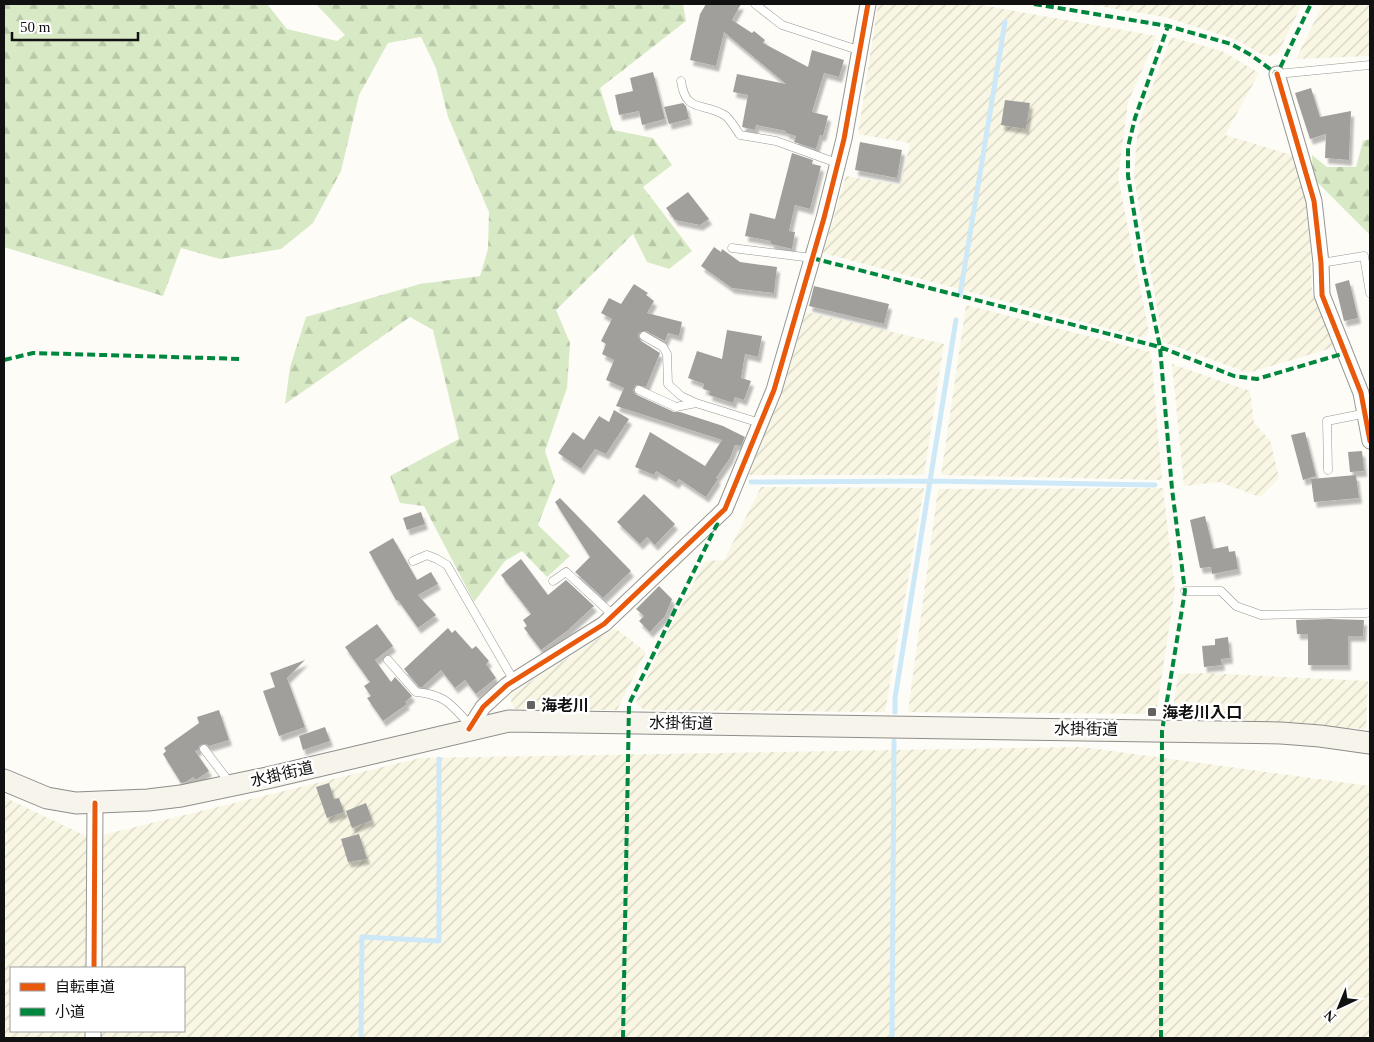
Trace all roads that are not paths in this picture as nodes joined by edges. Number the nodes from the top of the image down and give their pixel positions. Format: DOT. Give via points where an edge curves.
graph roads {
  1 [pos="755,4"];
  2 [pos="868,4"];
  3 [pos="858,50"];
  4 [pos="1370,65"];
  5 [pos="1277,74"];
  6 [pos="681,81"];
  7 [pos="837,163"];
  8 [pos="732,248"];
  9 [pos="812,258"];
  10 [pos="1321,263"];
  11 [pos="1370,292"];
  12 [pos="644,336"];
  13 [pos="639,390"];
  14 [pos="696,403"];
  15 [pos="1368,413"];
  16 [pos="760,423"];
  17 [pos="1370,441"];
  18 [pos="1328,470"];
  19 [pos="413,562"];
  20 [pos="554,581"];
  21 [pos="1185,591"];
  22 [pos="1370,612"];
  23 [pos="613,615"];
  24 [pos="388,660"];
  25 [pos="514,681"];
  26 [pos="470,728"];
  27 [pos="1370,743"];
  28 [pos="204,749"];
  29 [pos="4,780"];
  30 [pos="232,785"];
  31 [pos="95,803"];
  32 [pos="94,967"];
  1 -- 3 [label="lane" via="782,25"];
  2 -- 3 [label="street"];
  3 -- 7 [label="street"];
  4 -- 5 [label="lane"];
  5 -- 10 [label="street" via="1314,201"];
  6 -- 7 [label="lane" via="683,95 695,106 712,109 727,117 740,135 776,141"];
  7 -- 9 [label="street"];
  8 -- 9 [label="lane"];
  9 -- 16 [label="street" via="774,390"];
  10 -- 11 [label="lane" via="1364,256"];
  10 -- 15 [label="street" via="1322,295"];
  12 -- 14 [label="lane" via="663,347 667,354 668,384 681,396"];
  13 -- 14 [label="lane" via="676,407"];
  14 -- 16 [label="lane"];
  15 -- 17 [label="street"];
  15 -- 18 [label="lane" via="1327,422"];
  16 -- 23 [label="street" via="724,509"];
  19 -- 25 [label="lane" via="427,555 447,565"];
  20 -- 23 [label="lane" via="566,572"];
  21 -- 22 [label="lane" via="1221,591 1236,606 1261,615"];
  23 -- 25 [label="street"];
  24 -- 26 [label="lane" via="416,692 446,700"];
  25 -- 26 [label="street" via="482,707"];
  26 -- 27 [label="main road, 水掛街道" via="508,721 628,722 1280,733"];
  26 -- 30 [label="main road, 水掛街道"];
  28 -- 30 [label="lane"];
  29 -- 31 [label="main road, 水掛街道" via="47,798"];
  30 -- 31 [label="main road, 水掛街道" via="181,796"];
  31 -- 32 [label="street"];
}
